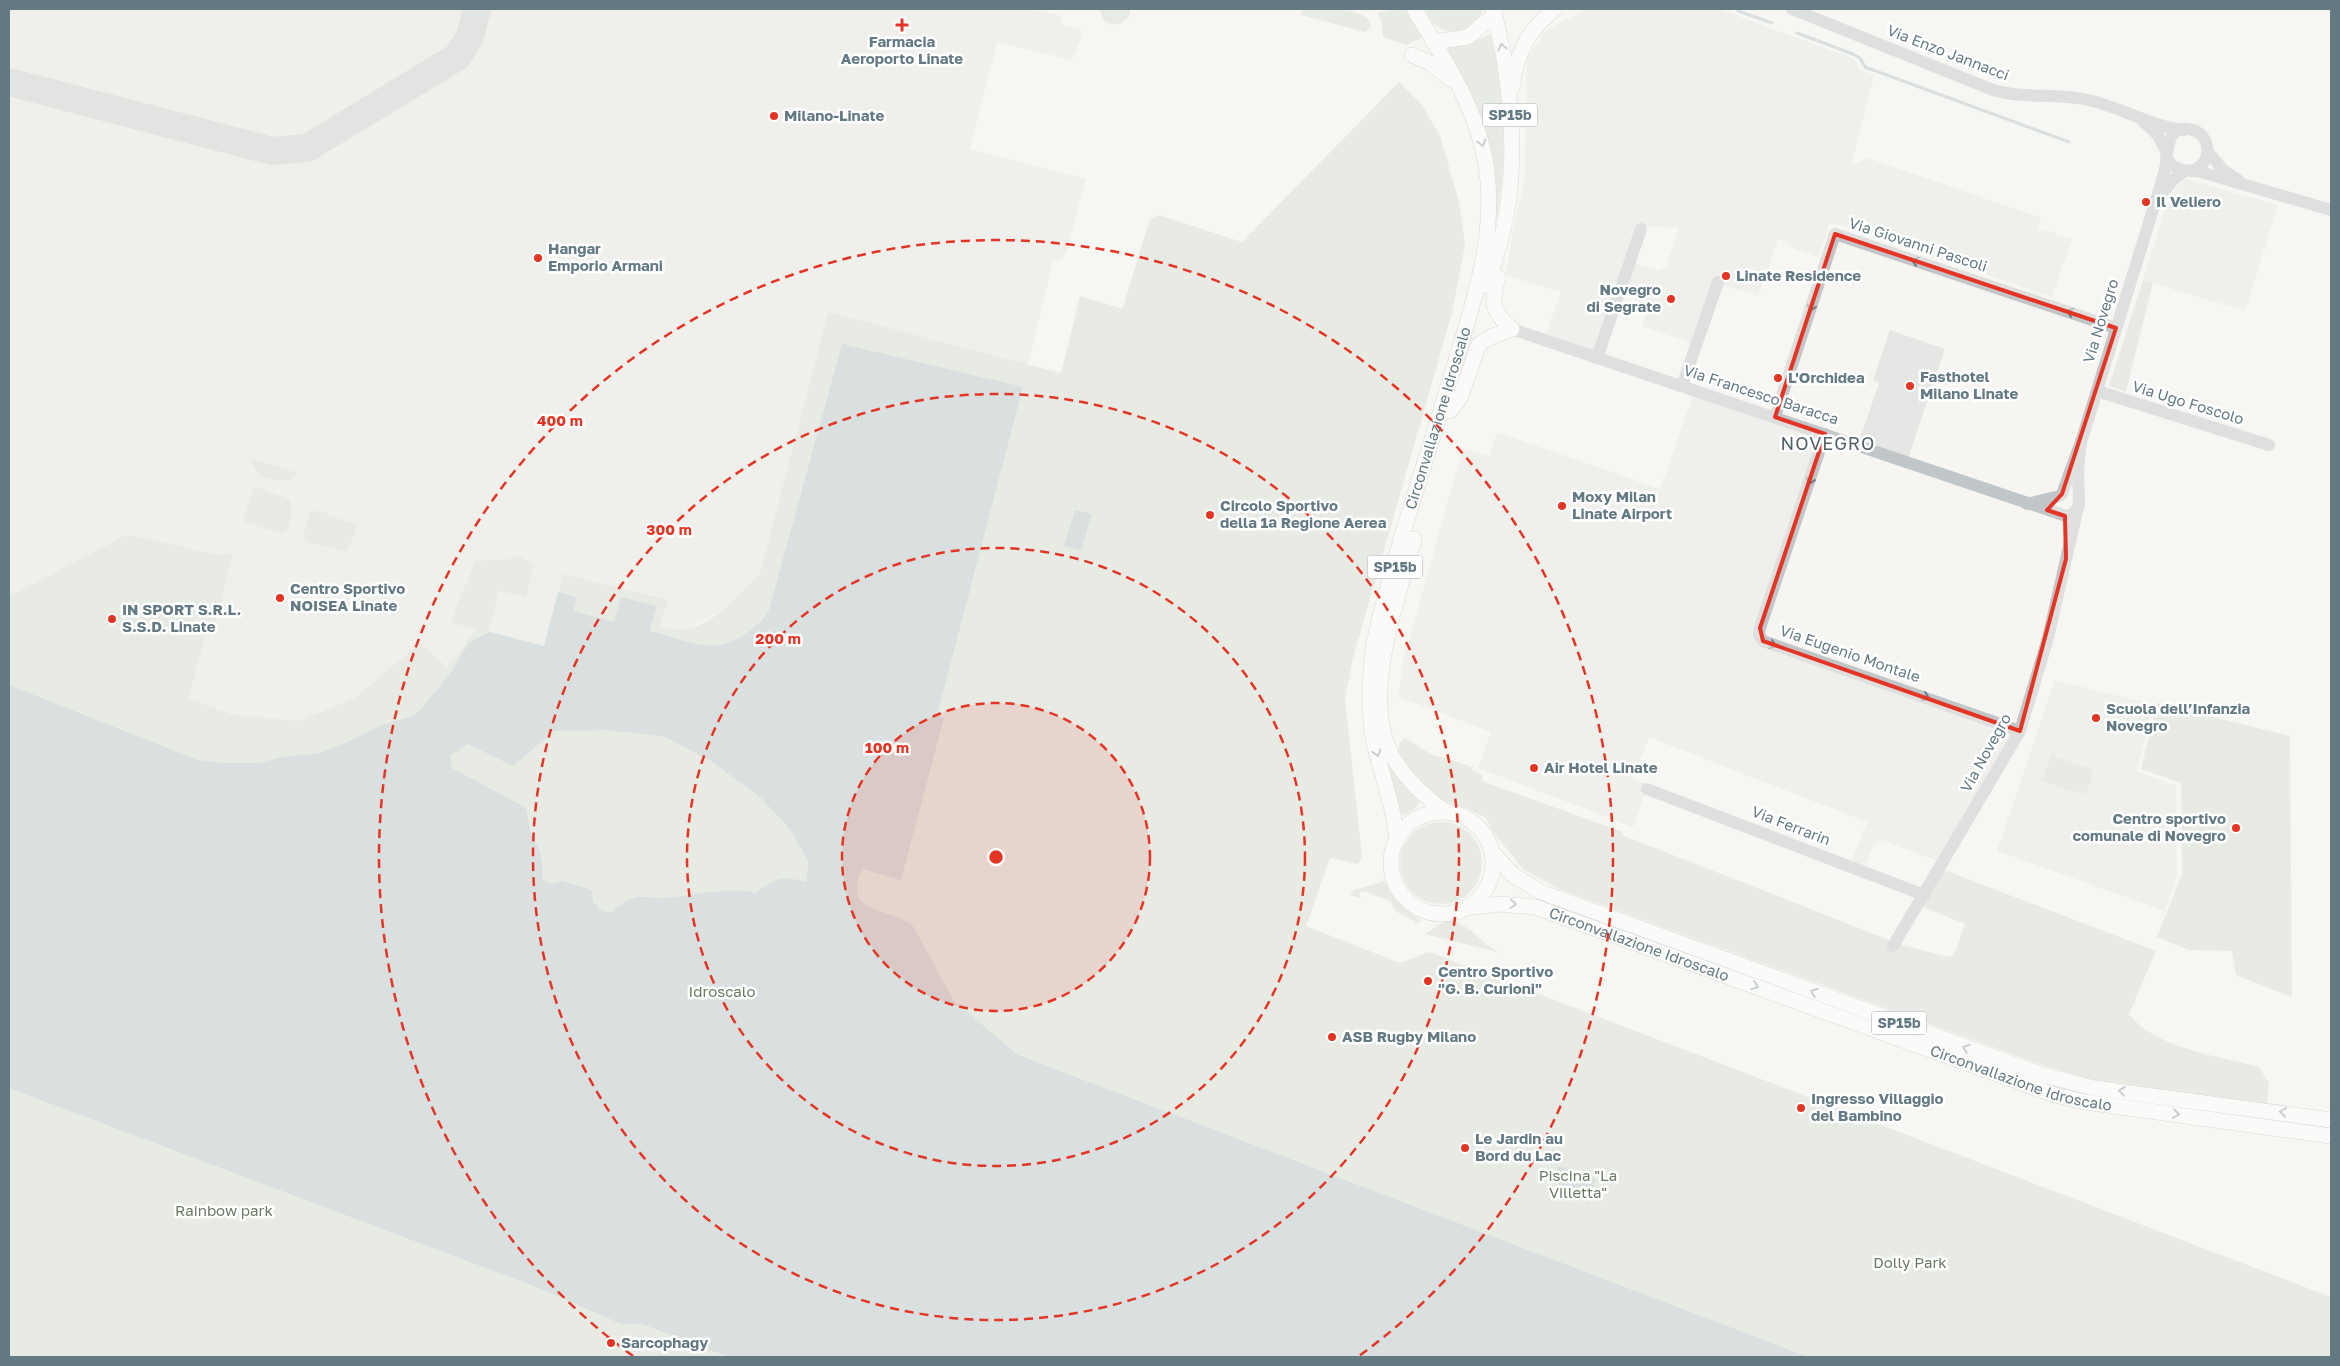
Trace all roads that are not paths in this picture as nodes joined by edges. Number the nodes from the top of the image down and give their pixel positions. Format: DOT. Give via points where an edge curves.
graph roads {
  1 [pos="1414,9"];
  2 [pos="1555,9"];
  3 [pos="1792,9"];
  4 [pos="1496,11"];
  5 [pos="1433,42"];
  6 [pos="1412,55"];
  7 [pos="1465,98"];
  8 [pos="2142,120"];
  9 [pos="2183,130"];
  10 [pos="1510,139"];
  11 [pos="2208,152"];
  12 [pos="2166,153"];
  13 [pos="2188,171"];
  14 [pos="2251,187"];
  15 [pos="2331,210"];
  16 [pos="2153,211"];
  17 [pos="1506,217"];
  18 [pos="1640,229"];
  19 [pos="1718,282"];
  20 [pos="2116,328"];
  21 [pos="1512,329"];
  22 [pos="1597,358"];
  23 [pos="1682,386"];
  24 [pos="2097,391"];
  25 [pos="1450,411"];
  26 [pos="1775,417"];
  27 [pos="1825,434"];
  28 [pos="2082,441"];
  29 [pos="2270,445"];
  30 [pos="2061,495"];
  31 [pos="2027,504"];
  32 [pos="2078,505"];
  33 [pos="2063,515"];
  34 [pos="2066,559"];
  35 [pos="2020,731"];
  36 [pos="1647,788"];
  37 [pos="1446,812"];
  38 [pos="1397,841"];
  39 [pos="1492,852"];
  40 [pos="1924,895"];
  41 [pos="1465,908"];
  42 [pos="1893,946"];
  43 [pos="2331,1120"];
  44 [pos="2331,1136"];
  1 -- 5 [label="main road, Circonvallazione Idroscalo / SP15b"];
  2 -- 10 [label="main road" via="1532,32 1518,59"];
  3 -- 8 [label="street, Via Enzo Jannacci" via="1993,90 2024,96 2082,99 2113,107"];
  4 -- 5 [label="main road, SP15b" via="1468,36"];
  10 -- 4 [label="main road, Circonvallazione Idroscalo / SP15b, one-way" via="1506,68"];
  5 -- 7 [label="main road, Circonvallazione Idroscalo / SP15b"];
  6 -- 7 [label="main road" via="1445,74"];
  7 -- 38 [label="main road, Circonvallazione Idroscalo / SP15b, one-way" via="1486,164 1487,245 1380,616 1371,669 1371,722 1394,813"];
  8 -- 9 [label="street, Via Enzo Jannacci"];
  8 -- 12 [label="street" via="2156,133"];
  9 -- 11 [label="street" via="2193,130 2202,135"];
  9 -- 12 [label="street, Via Novegro" via="2170,138"];
  10 -- 17 [label="main road, Circonvallazione Idroscalo / SP15b"];
  11 -- 13 [label="street, Via Novegro" via="2204,163"];
  11 -- 14 [label="street" via="2226,173"];
  12 -- 13 [label="street" via="2172,165"];
  12 -- 16 [label="street, Via Novegro"];
  13 -- 14 [label="street"];
  13 -- 16 [label="street, Via Novegro" via="2169,185"];
  14 -- 15 [label="street"];
  16 -- 20 [label="street, Via Novegro"];
  17 -- 21 [label="main road" via="1505,248 1492,297 1501,319"];
  17 -- 25 [label="main road, Circonvallazione Idroscalo / SP15b"];
  18 -- 22 [label="street"];
  19 -- 23 [label="street"];
  20 -- 24 [label="street, Via Novegro"];
  20 -- 26 [label="street, Via Giovanni Pascoli, one-way" via="1835,234"];
  21 -- 22 [label="street, Via Francesco Baracca"];
  21 -- 25 [label="main road" via="1478,344 1460,398"];
  22 -- 23 [label="street, Via Francesco Baracca"];
  23 -- 26 [label="street, Via Francesco Baracca"];
  24 -- 28 [label="street, Via Novegro"];
  24 -- 29 [label="street, Via Ugo Foscolo"];
  25 -- 37 [label="main road, Circonvallazione Idroscalo / SP15b" via="1391,620 1380,694 1384,731 1396,761 1420,792"];
  26 -- 27 [label="street, Via Francesco Baracca"];
  27 -- 31 [label="street, Via Francesco Baracca"];
  27 -- 35 [label="street, Via Eugenio Montale, one-way" via="1759,635 1764,642"];
  28 -- 30 [label="street, Via Novegro"];
  28 -- 32 [label="street, Via Novegro"];
  30 -- 31 [label="street"];
  30 -- 32 [label="street" via="2073,494"];
  30 -- 33 [label="street" via="2056,505"];
  31 -- 33 [label="street, Via Francesco Baracca"];
  32 -- 33 [label="street" via="2074,514"];
  32 -- 34 [label="street, Via Novegro"];
  33 -- 34 [label="street, Via Novegro" via="2068,530"];
  34 -- 35 [label="street, Via Novegro" via="2048,638"];
  35 -- 40 [label="street, Via Novegro"];
  36 -- 40 [label="street, Via Ferrarin"];
  37 -- 38 [label="main road, SP15b" via="1417,819 1405,828"];
  37 -- 39 [label="main road, SP15b" via="1464,816 1479,827"];
  38 -- 41 [label="main road, SP15b" via="1392,872 1401,893 1409,901 1440,914"];
  39 -- 41 [label="main road, SP15b" via="1492,875 1488,886"];
  43 -- 39 [label="main road, Circonvallazione Idroscalo / SP15b, one-way" via="2094,1088 2035,1073 1541,892 1513,875"];
  40 -- 42 [label="street, Via Novegro"];
  41 -- 44 [label="main road, Circonvallazione Idroscalo / SP15b, one-way" via="1500,904 1535,907 2055,1095 2085,1102"];
}
